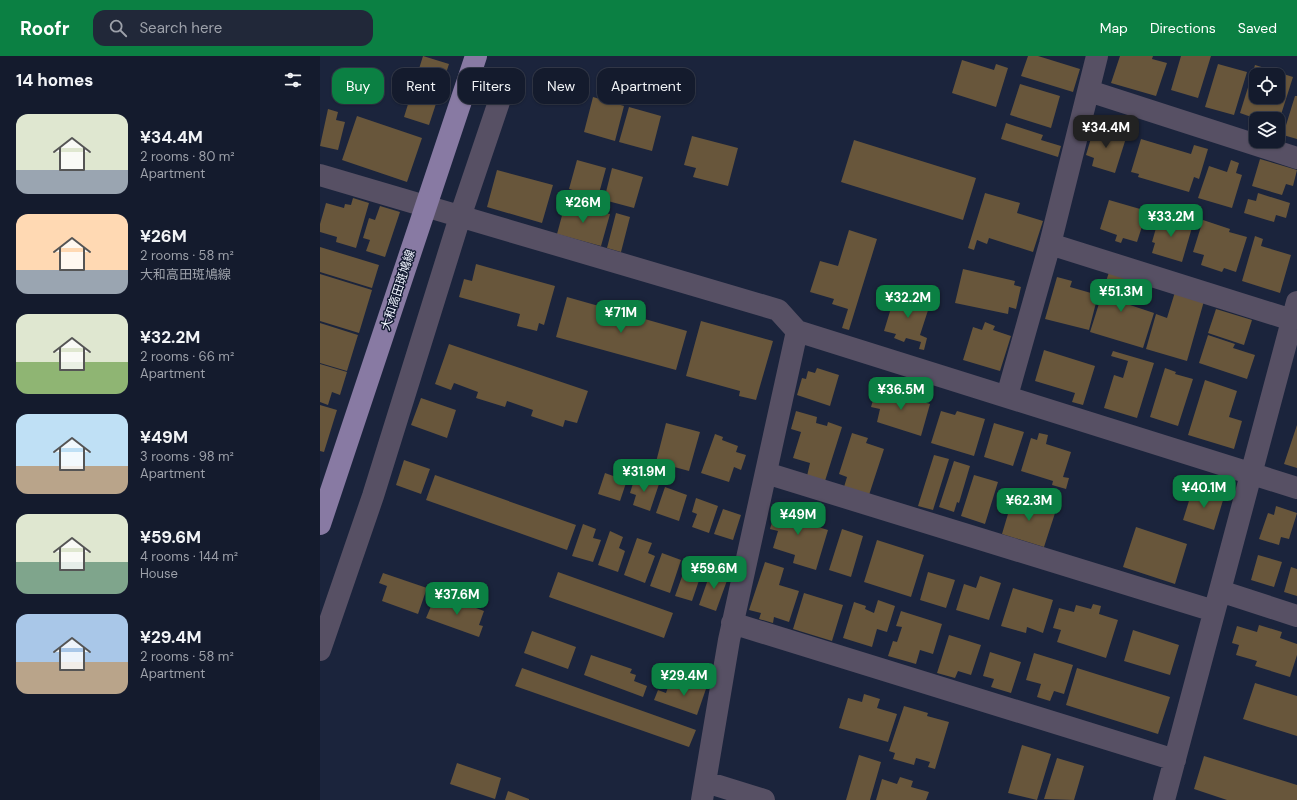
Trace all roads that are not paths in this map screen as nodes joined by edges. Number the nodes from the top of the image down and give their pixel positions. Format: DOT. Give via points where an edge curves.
graph roads {
  1 [pos="476,56"];
  2 [pos="1097,56"];
  3 [pos="1089,91"];
  4 [pos="498,104"];
  5 [pos="1297,158"];
  6 [pos="320,175"];
  7 [pos="460,218"];
  8 [pos="1050,244"];
  9 [pos="1295,311"];
  10 [pos="797,331"];
  11 [pos="1292,345"];
  12 [pos="1007,396"];
  13 [pos="766,473"];
  14 [pos="1252,474"];
  15 [pos="1297,488"];
  16 [pos="320,524"];
  17 [pos="1217,601"];
  18 [pos="1297,616"];
  19 [pos="732,622"];
  20 [pos="320,650"];
  21 [pos="1175,760"];
  22 [pos="704,791"];
  23 [pos="764,800"];
  24 [pos="1164,800"];
  1 -- 16 [label="main road, 大和高田斑鳩線"];
  2 -- 3 [label="street"];
  3 -- 5 [label="street"];
  3 -- 8 [label="street"];
  4 -- 7 [label="street"];
  6 -- 7 [label="street"];
  7 -- 10 [label="street" via="778,310"];
  7 -- 20 [label="street" via="373,496"];
  8 -- 9 [label="street"];
  8 -- 12 [label="street"];
  9 -- 11 [label="street"];
  10 -- 12 [label="street"];
  10 -- 13 [label="street"];
  11 -- 14 [label="street"];
  12 -- 14 [label="street"];
  13 -- 17 [label="street"];
  13 -- 19 [label="street"];
  14 -- 15 [label="street"];
  14 -- 17 [label="street"];
  17 -- 18 [label="street"];
  17 -- 21 [label="street"];
  19 -- 21 [label="street"];
  19 -- 22 [label="street"];
  21 -- 24 [label="street"];
  22 -- 23 [label="street"];
}
